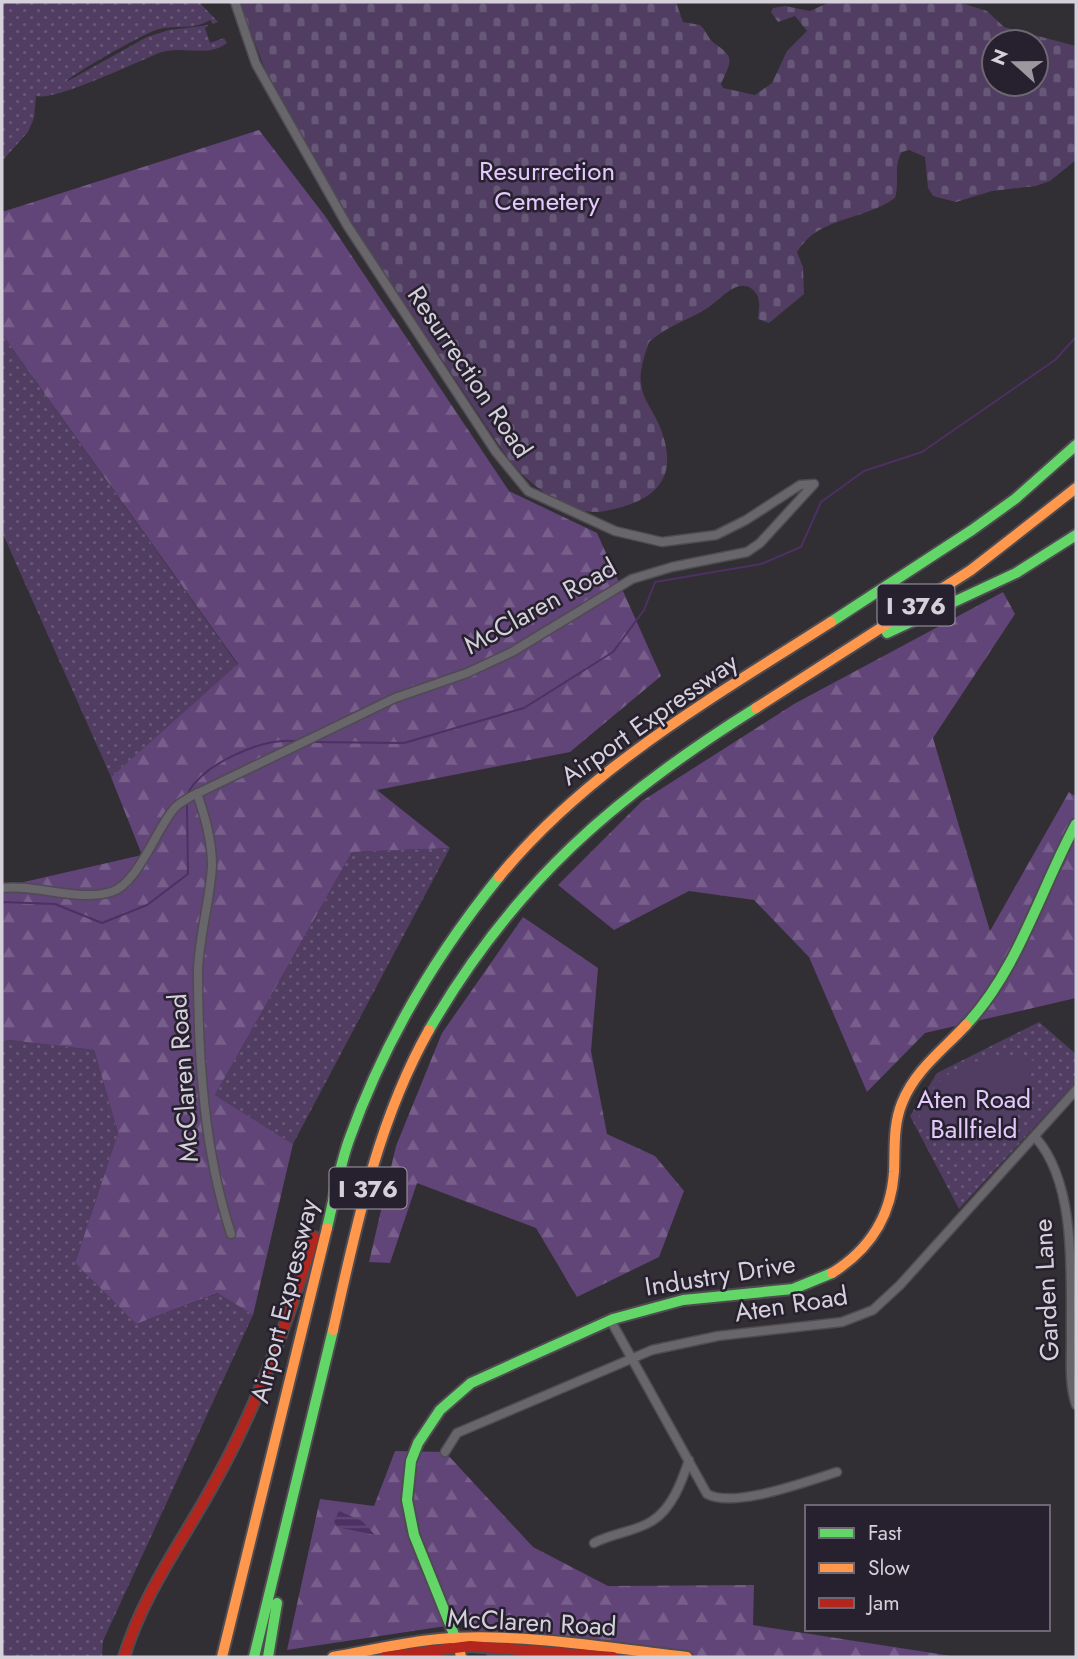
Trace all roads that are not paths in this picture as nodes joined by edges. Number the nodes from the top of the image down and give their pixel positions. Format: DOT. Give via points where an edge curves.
graph roads {
  1 [pos="234,2"];
  2 [pos="1076,443"];
  3 [pos="814,484"];
  4 [pos="1076,488"];
  5 [pos="1076,535"];
  6 [pos="750,712"];
  7 [pos="197,793"];
  8 [pos="1076,824"];
  9 [pos="2,888"];
  10 [pos="407,1006"];
  11 [pos="1076,1090"];
  12 [pos="1036,1138"];
  13 [pos="360,1218"];
  14 [pos="231,1234"];
  15 [pos="611,1321"];
  16 [pos="632,1358"];
  17 [pos="1076,1405"];
  18 [pos="445,1452"];
  19 [pos="689,1460"];
  20 [pos="837,1472"];
  21 [pos="594,1544"];
  22 [pos="456,1649"];
  23 [pos="587,1652"];
  24 [pos="124,1657"];
  25 [pos="222,1657"];
  26 [pos="254,1657"];
  27 [pos="268,1657"];
  28 [pos="333,1657"];
  29 [pos="385,1657"];
  30 [pos="613,1657"];
  31 [pos="687,1657"];
  1 -- 3 [label="street, Resurrection Road" via="256,64 347,225 496,452 528,491 615,531 662,542 716,534 800,485"];
  2 -- 10 [label="main road, Airport Expressway / I 376" via="1047,472 972,530 647,741 595,780 518,852 483,893"];
  3 -- 7 [label="street, McClaren Road" via="747,552 632,579 512,652 396,698"];
  4 -- 6 [label="main road, Airport Expressway / I 376" via="991,556"];
  5 -- 6 [label="main road" via="1016,573 911,621"];
  6 -- 13 [label="main road, Airport Expressway / I 376" via="630,794 576,839 511,908 453,991 402,1087"];
  7 -- 9 [label="street, McClaren Road" via="174,808 127,882 112,892"];
  7 -- 14 [label="street, McClaren Road" via="210,839 212,867 198,970 204,1095 209,1155"];
  8 -- 15 [label="main road, Industry Drive" via="984,1005 924,1066 904,1097 895,1133 891,1198 882,1222 859,1254 812,1284 674,1301"];
  10 -- 24 [label="main road" via="349,1118 275,1358 218,1478 140,1615"];
  10 -- 25 [label="main road, Airport Expressway / I 376" via="367,1091 344,1154"];
  11 -- 12 [label="street, Aten Road"];
  12 -- 16 [label="street, Aten Road" via="891,1295 863,1315 830,1324 675,1343"];
  12 -- 17 [label="street, Garden Lane" via="1051,1157 1068,1230 1071,1376"];
  13 -- 26 [label="main road, Airport Expressway / I 376"];
  13 -- 27 [label="main road"];
  15 -- 16 [label="street"];
  15 -- 22 [label="main road, Industry Drive" via="471,1382 452,1396 416,1442 408,1465 410,1522"];
  16 -- 18 [label="street, Aten Road" via="457,1433"];
  16 -- 19 [label="street"];
  19 -- 20 [label="street" via="707,1494 722,1499 760,1494"];
  19 -- 21 [label="street" via="680,1485 660,1514"];
  22 -- 23 [label="main road, McClaren Road"];
  22 -- 28 [label="main road, McClaren Road"];
  22 -- 29 [label="main road, McClaren Road"];
  23 -- 30 [label="main road, McClaren Road"];
  23 -- 31 [label="main road, McClaren Road"];
}
